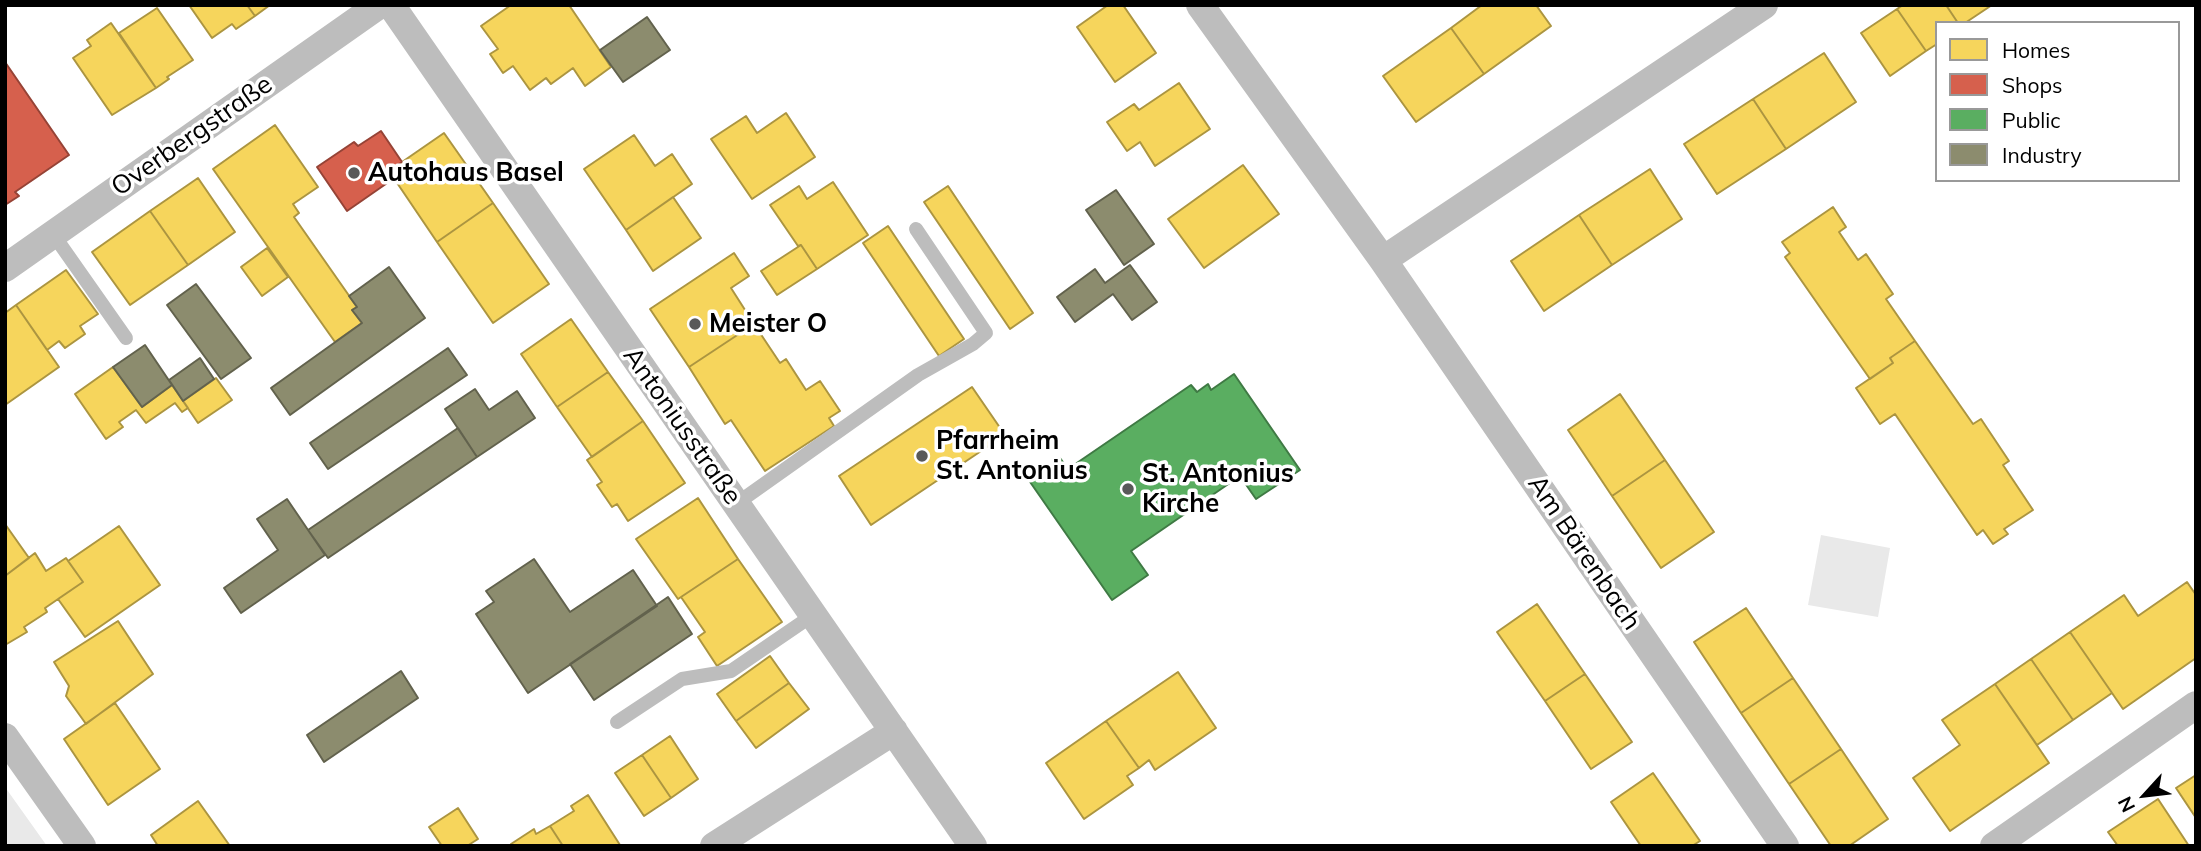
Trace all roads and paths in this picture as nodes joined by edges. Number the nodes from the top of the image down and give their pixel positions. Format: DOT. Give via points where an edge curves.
graph roads {
  1 [pos="379,5"];
  2 [pos="391,5"];
  3 [pos="1200,5"];
  4 [pos="1764,5"];
  5 [pos="916,229"];
  6 [pos="53,234"];
  7 [pos="1384,260"];
  8 [pos="5,268"];
  9 [pos="126,338"];
  10 [pos="736,504"];
  11 [pos="813,615"];
  12 [pos="2196,705"];
  13 [pos="617,722"];
  14 [pos="894,731"];
  15 [pos="5,737"];
  16 [pos="82,846"];
  17 [pos="714,846"];
  18 [pos="974,846"];
  19 [pos="1785,846"];
  20 [pos="1994,846"];
  1 -- 6 [label="street, Overbergstraße"];
  2 -- 10 [label="street, Antoniusstraße"];
  3 -- 7 [label="street, Am Bärenbach"];
  4 -- 7 [label="street"];
  5 -- 10 [label="lane" via="986,333 918,375"];
  6 -- 8 [label="street, Overbergstraße"];
  6 -- 9 [label="lane"];
  7 -- 19 [label="street, Am Bärenbach"];
  10 -- 11 [label="street, Antoniusstraße"];
  11 -- 13 [label="lane" via="731,671 682,679"];
  11 -- 14 [label="street, Antoniusstraße"];
  12 -- 20 [label="street"];
  14 -- 17 [label="street"];
  14 -- 18 [label="street, Antoniusstraße"];
  15 -- 16 [label="street"];
}
